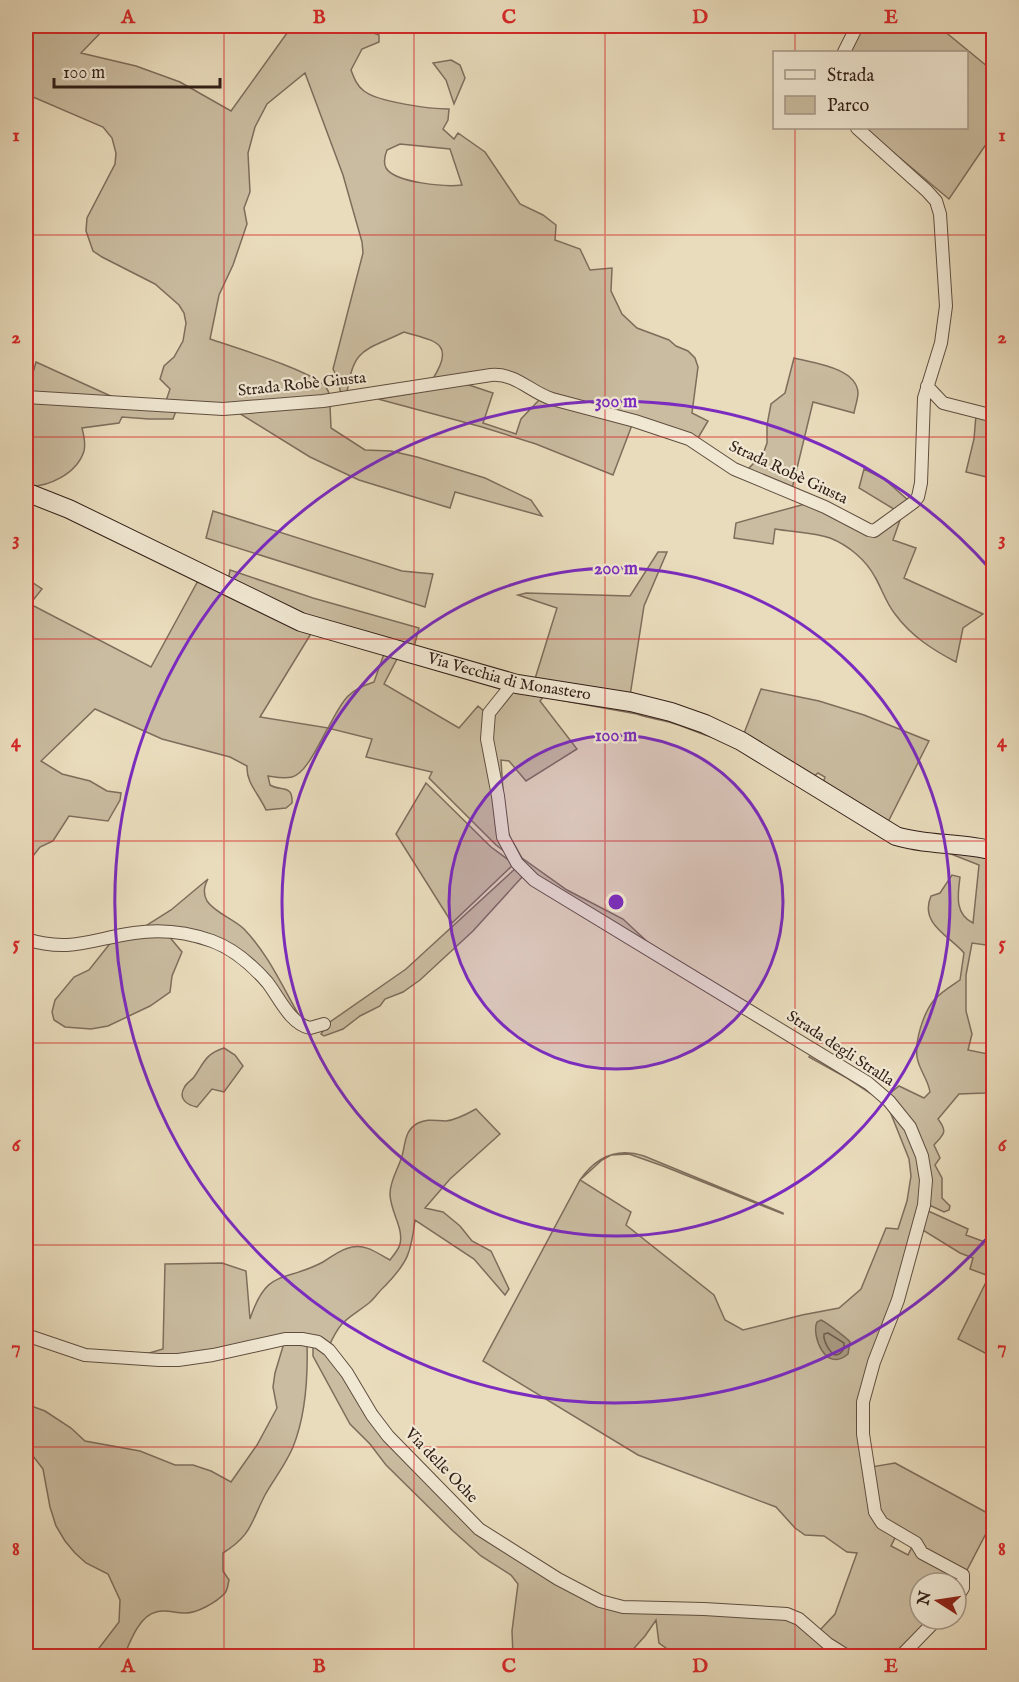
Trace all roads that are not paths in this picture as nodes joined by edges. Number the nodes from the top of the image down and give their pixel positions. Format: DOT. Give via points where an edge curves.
graph roads {
  1 [pos="857,26"];
  2 [pos="844,51"];
  3 [pos="858,129"];
  4 [pos="927,386"];
  5 [pos="26,397"];
  6 [pos="993,416"];
  7 [pos="26,492"];
  8 [pos="513,683"];
  9 [pos="993,851"];
  10 [pos="26,939"];
  11 [pos="324,1024"];
  12 [pos="26,1335"];
  13 [pos="956,1571"];
  14 [pos="925,1631"];
  15 [pos="847,1656"];
  16 [pos="901,1656"];
  1 -- 2 [label="street"];
  3 -- 4 [label="street, Strada Robè Giusta" via="927,191 940,214 945,314 941,343"];
  4 -- 5 [label="street, Strada Robè Giusta" via="918,497 898,516 871,531 740,472 690,439 540,395 519,380 503,375 323,401 224,409"];
  4 -- 6 [label="street" via="943,403"];
  7 -- 8 [label="street, Via Vecchia di Monastero" via="69,509 296,621"];
  8 -- 9 [label="street, Via Vecchia di Monastero" via="631,702 697,721 741,741 896,836"];
  8 -- 13 [label="street, Strada degli Stralla" via="489,713 486,735 502,834 522,869 538,883 862,1079 901,1114 915,1137 926,1176 924,1206 898,1300 868,1380 862,1428 878,1518 916,1543 922,1553"];
  10 -- 11 [label="street" via="67,946 144,932 194,935 224,946 244,960 302,1026"];
  12 -- 15 [label="street, Via delle Oche" via="85,1355 159,1360 202,1356 285,1339 318,1342 327,1347 342,1367 388,1436 474,1525 558,1579 600,1601 622,1607 787,1614 803,1621"];
  14 -- 16 [label="street"];
}
